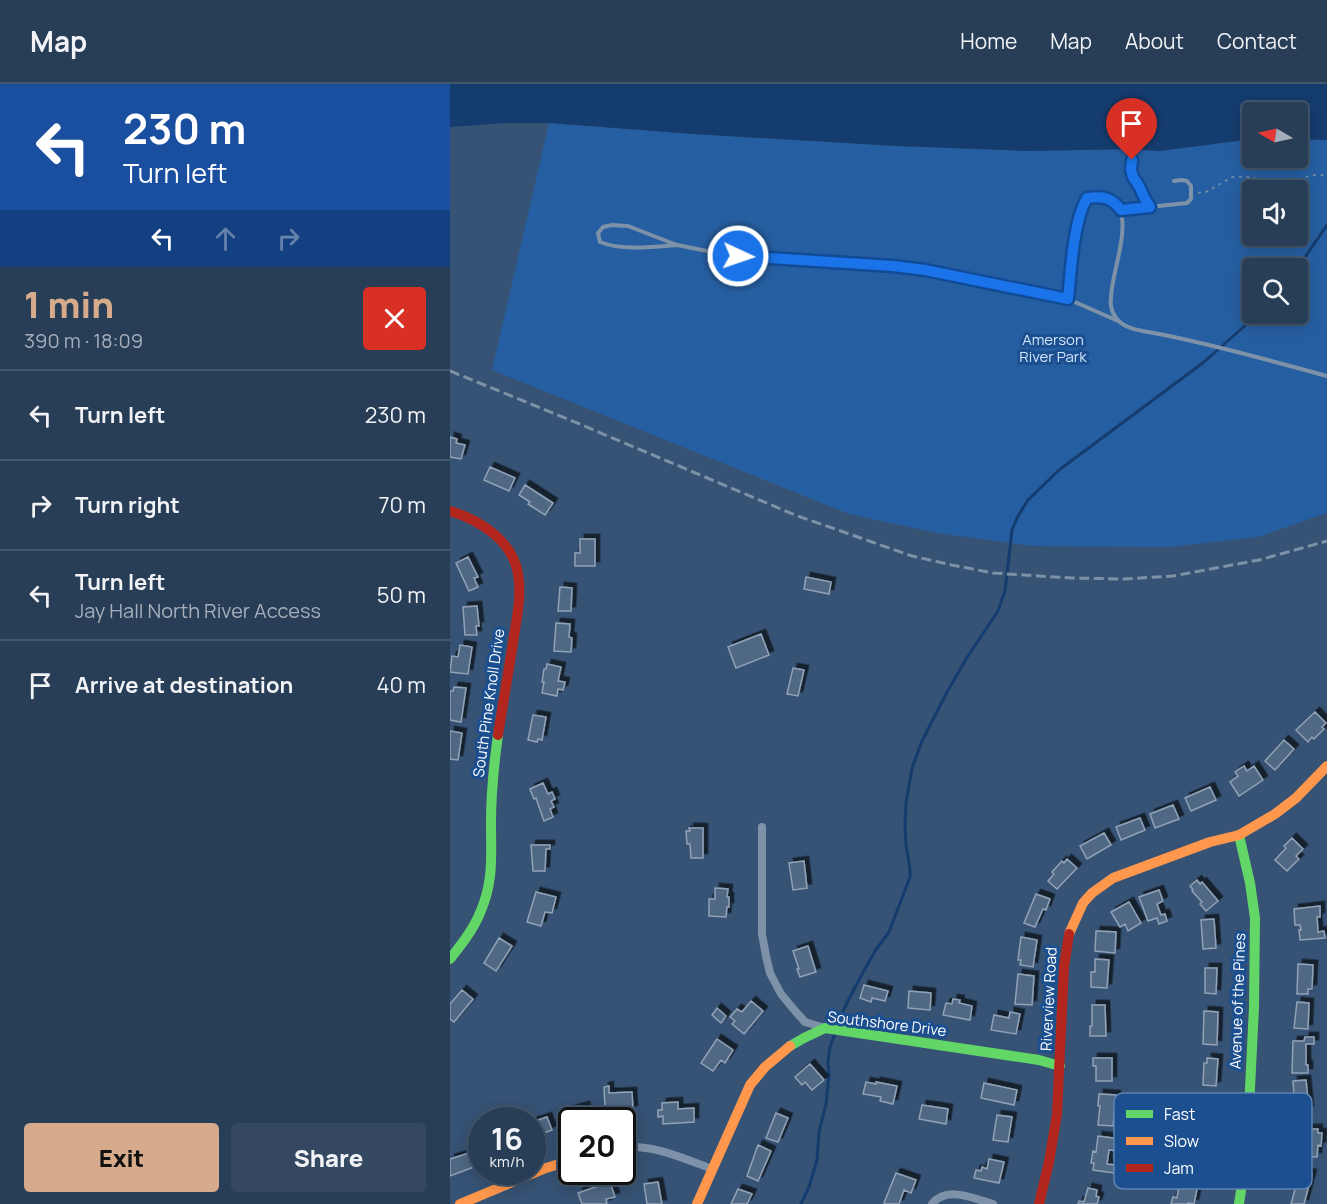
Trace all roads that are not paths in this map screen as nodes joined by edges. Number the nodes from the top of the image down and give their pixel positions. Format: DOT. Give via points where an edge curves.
graph roads {
  1 [pos="1132,149"];
  2 [pos="1174,181"];
  3 [pos="1150,207"];
  4 [pos="1121,210"];
  5 [pos="677,245"];
  6 [pos="1068,299"];
  7 [pos="1118,321"];
  8 [pos="1327,376"];
  9 [pos="450,511"];
  10 [pos="1327,766"];
  11 [pos="762,827"];
  12 [pos="1239,835"];
  13 [pos="450,959"];
  14 [pos="825,1028"];
  15 [pos="1060,1066"];
  16 [pos="1250,1093"];
  17 [pos="636,1148"];
  18 [pos="558,1164"];
  19 [pos="712,1169"];
  20 [pos="1241,1189"];
  21 [pos="460,1204"];
  22 [pos="697,1204"];
  23 [pos="932,1204"];
  24 [pos="993,1204"];
  25 [pos="1039,1204"];
  26 [pos="1239,1204"];
  1 -- 3 [label="lane" via="1133,177"];
  2 -- 3 [label="lane" via="1187,181 1191,199 1187,203"];
  3 -- 4 [label="lane"];
  4 -- 6 [label="lane" via="1105,198 1087,198 1074,244"];
  4 -- 7 [label="lane" via="1118,262 1110,297"];
  5 -- 5 [label="lane" via="628,226 603,227 598,233 600,242 610,246"];
  5 -- 6 [label="lane" via="738,256 925,270"];
  6 -- 7 [label="lane"];
  7 -- 8 [label="lane" via="1132,328 1210,344"];
  9 -- 13 [label="street, South Pine Knoll Drive" via="478,522 506,547 515,562 519,588 494,761 489,886 476,922"];
  10 -- 12 [label="street, Riverview Road" via="1296,798"];
  11 -- 14 [label="street" via="762,934 770,973 781,994 805,1022"];
  12 -- 15 [label="street, Riverview Road" via="1113,878 1083,903 1067,940"];
  12 -- 16 [label="street, Avenue of the Pines" via="1255,918"];
  14 -- 15 [label="street, Southshore Drive"];
  14 -- 19 [label="street, Southshore Drive" via="809,1033 755,1077"];
  15 -- 25 [label="street, Riverview Road" via="1057,1114"];
  17 -- 19 [label="street" via="662,1151"];
  18 -- 21 [label="street"];
  19 -- 22 [label="street, Southshore Drive"];
  20 -- 26 [label="street, Avenue of the Pines"];
  23 -- 24 [label="street" via="941,1195 951,1193"];
}
